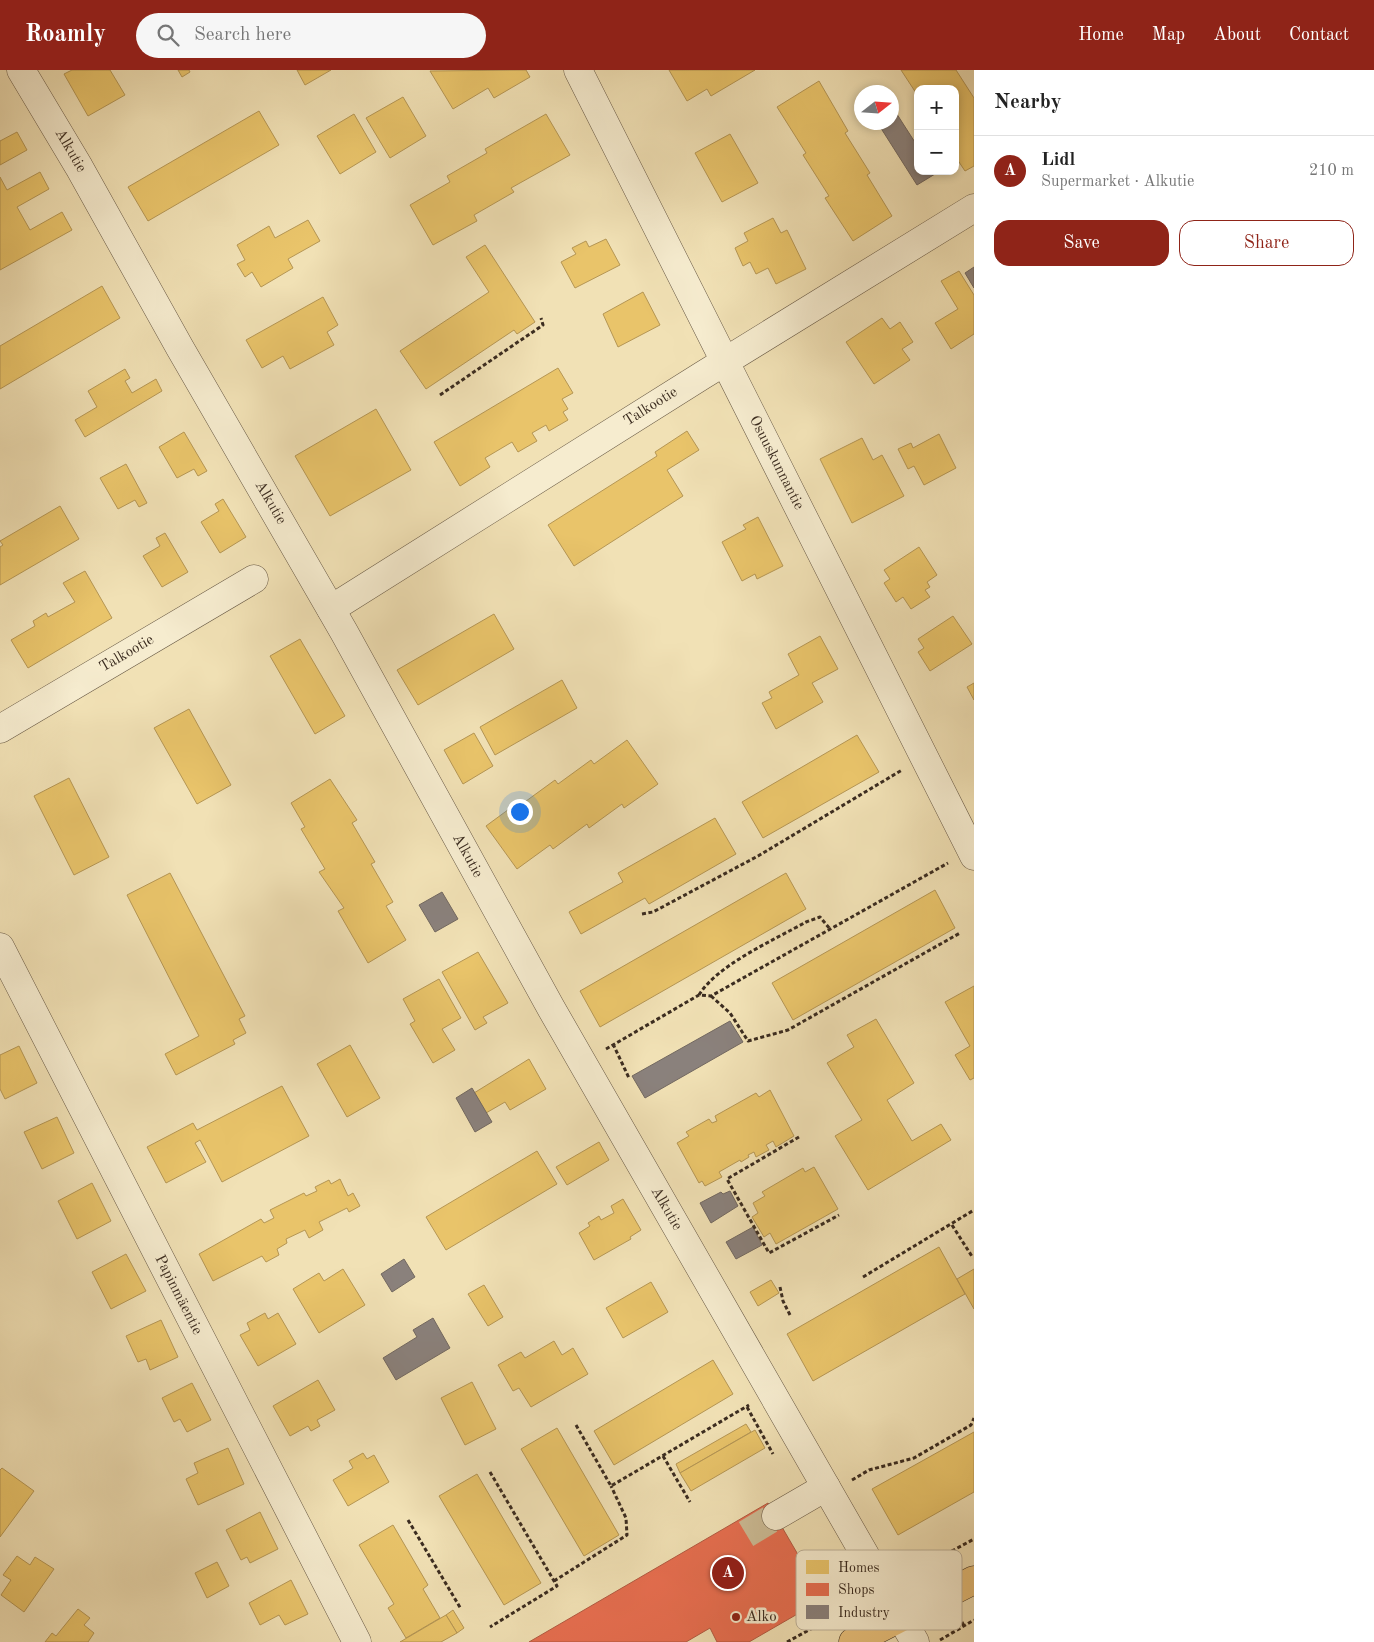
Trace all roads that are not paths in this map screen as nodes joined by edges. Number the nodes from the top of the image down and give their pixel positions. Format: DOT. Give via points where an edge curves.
graph roads {
  1 [pos="21,70"];
  2 [pos="578,70"];
  3 [pos="974,208"];
  4 [pos="725,361"];
  5 [pos="254,579"];
  6 [pos="331,609"];
  7 [pos="0,729"];
  8 [pos="963,858"];
  9 [pos="0,947"];
  10 [pos="828,1490"];
  11 [pos="776,1516"];
  12 [pos="863,1550"];
  13 [pos="974,1580"];
  14 [pos="962,1586"];
  15 [pos="876,1630"];
  16 [pos="909,1630"];
  17 [pos="357,1642"];
  18 [pos="852,1642"];
  19 [pos="915,1642"];
  1 -- 6 [label="street, Alkutie"];
  2 -- 4 [label="street, Osuuskunnantie"];
  3 -- 4 [label="street, Talkootie"];
  4 -- 6 [label="street, Talkootie"];
  4 -- 8 [label="street, Osuuskunnantie"];
  5 -- 7 [label="street, Talkootie"];
  6 -- 10 [label="street, Alkutie" via="583,1064"];
  9 -- 17 [label="street, Papinmäentie"];
  10 -- 11 [label="street"];
  10 -- 12 [label="street, Alkutie"];
  13 -- 14 [label="main road"];
  15 -- 18 [label="main road"];
  16 -- 19 [label="street, Alkutie"];
}
